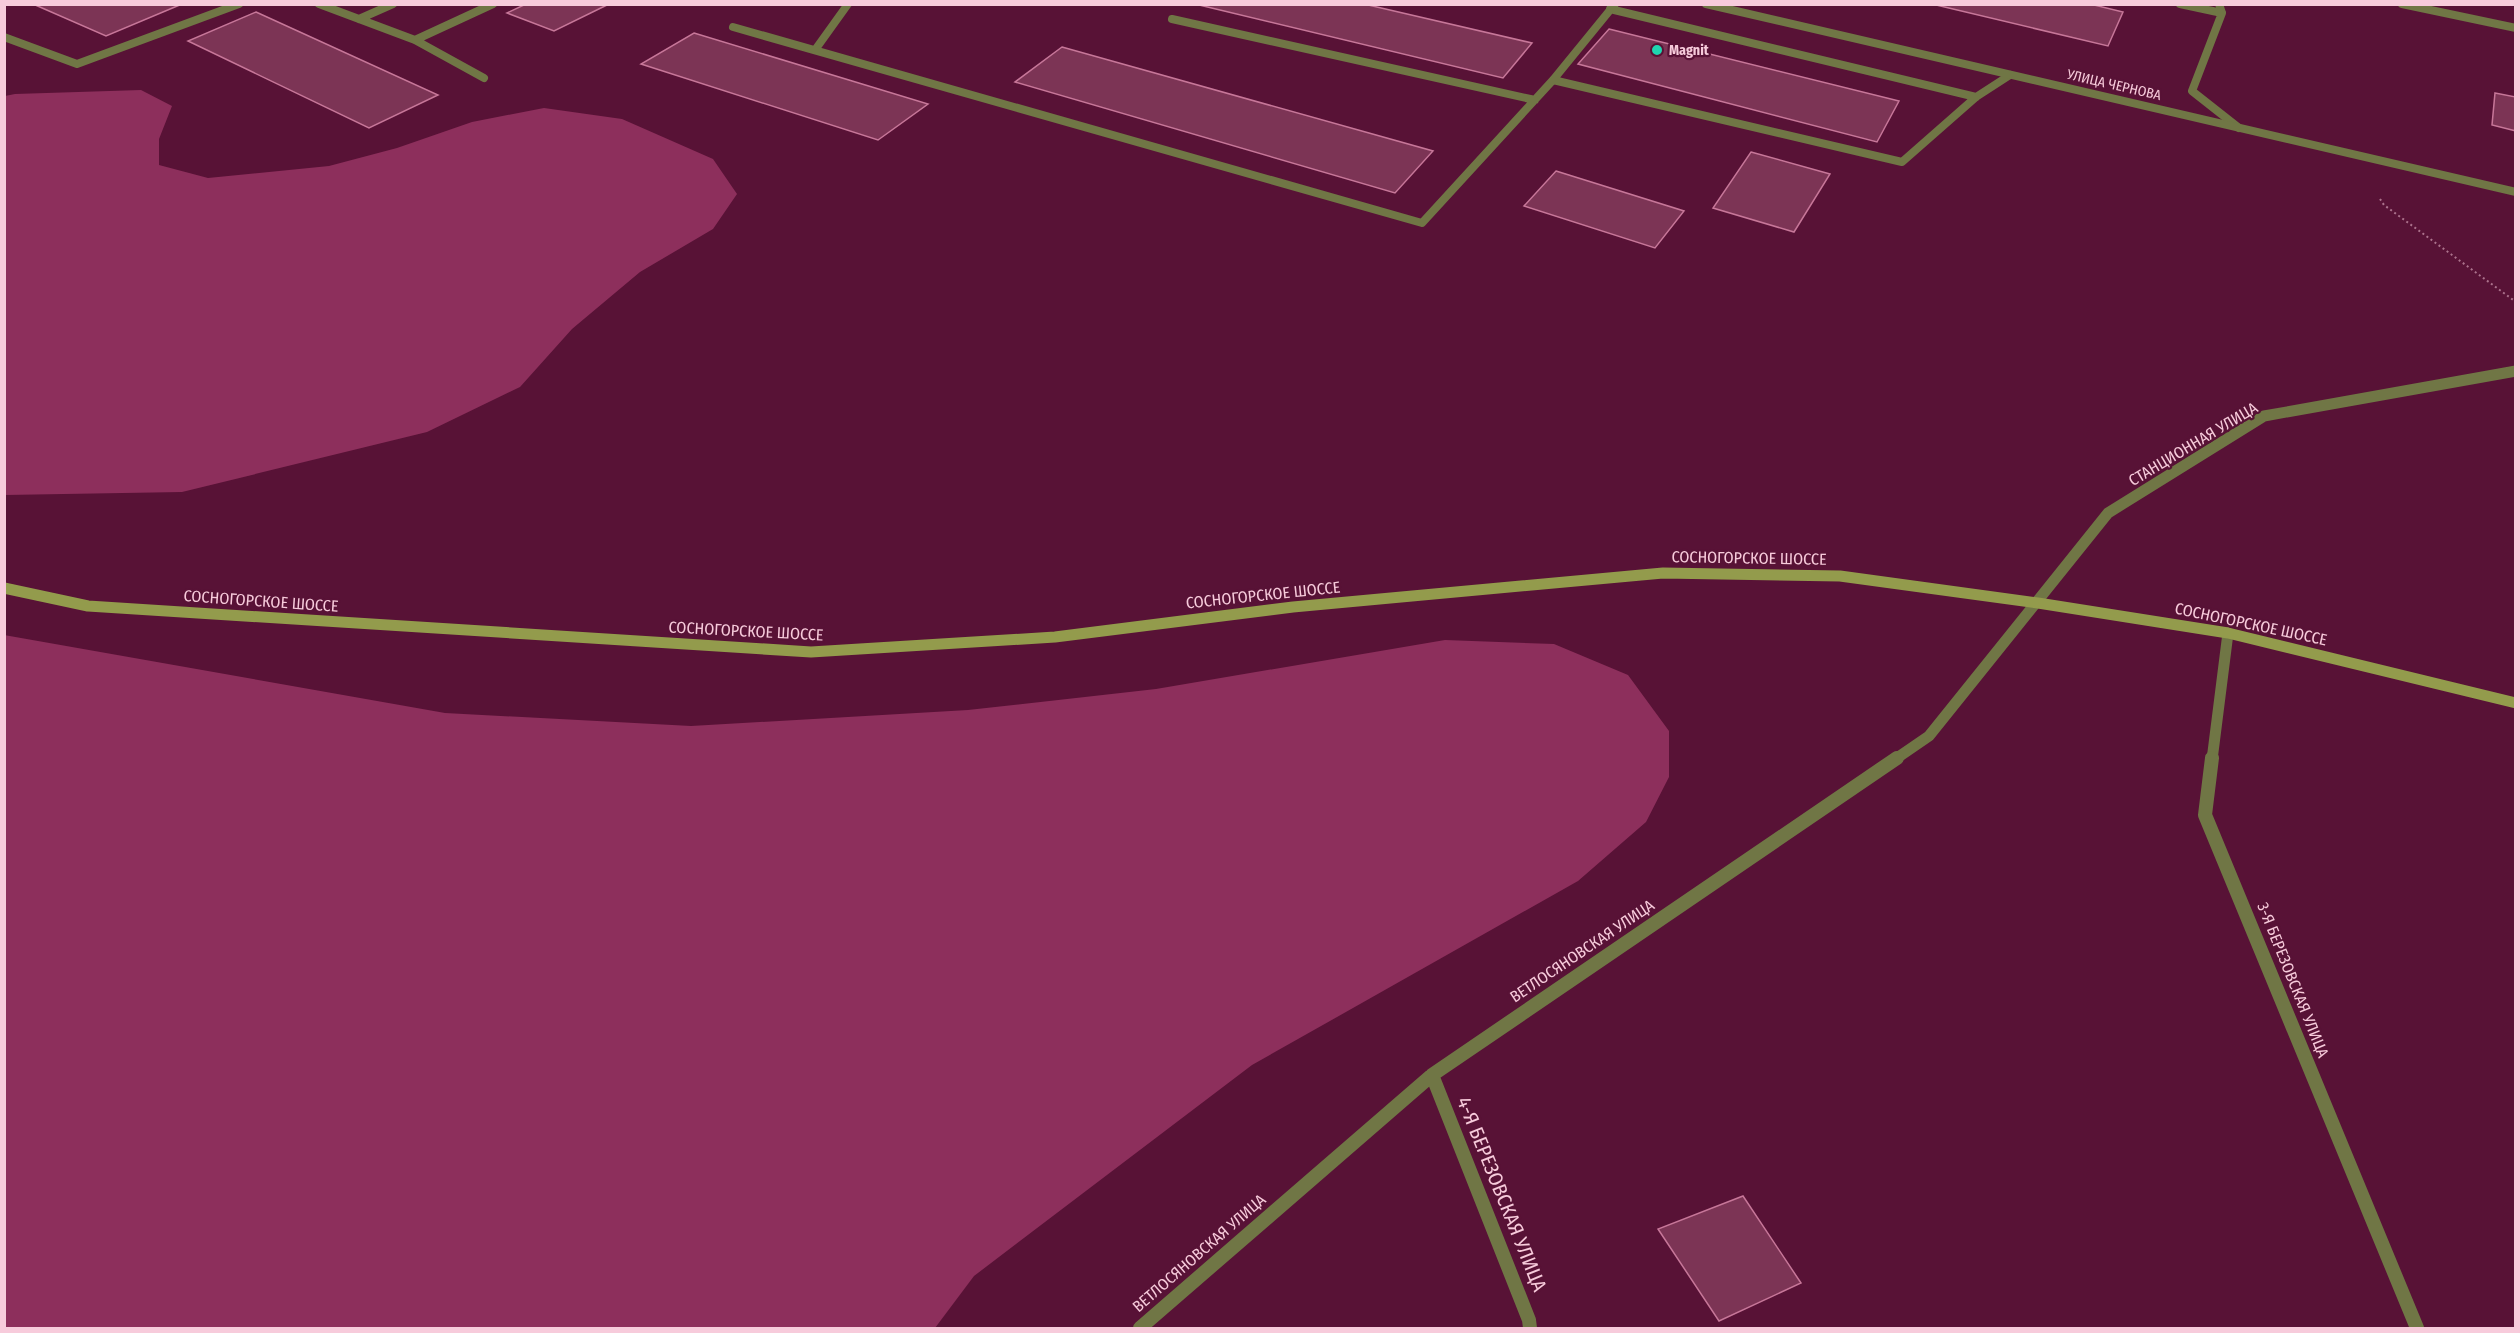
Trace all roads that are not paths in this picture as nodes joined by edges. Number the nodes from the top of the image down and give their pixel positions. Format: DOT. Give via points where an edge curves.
graph roads {
  1 [pos="239,4"];
  2 [pos="319,4"];
  3 [pos="393,4"];
  4 [pos="493,4"];
  5 [pos="848,4"];
  6 [pos="1706,4"];
  7 [pos="2180,4"];
  8 [pos="2402,4"];
  9 [pos="1613,7"];
  10 [pos="2221,9"];
  11 [pos="359,19"];
  12 [pos="1172,19"];
  13 [pos="733,27"];
  14 [pos="2516,28"];
  15 [pos="4,37"];
  16 [pos="415,40"];
  17 [pos="815,50"];
  18 [pos="2010,75"];
  19 [pos="484,78"];
  20 [pos="1553,80"];
  21 [pos="1976,97"];
  22 [pos="1535,99"];
  23 [pos="2239,128"];
  24 [pos="2516,192"];
  25 [pos="2516,371"];
  26 [pos="4,588"];
  27 [pos="2038,603"];
  28 [pos="2228,633"];
  29 [pos="2516,703"];
  30 [pos="1432,1076"];
  31 [pos="1140,1329"];
  32 [pos="1530,1329"];
  33 [pos="2418,1329"];
  1 -- 15 [label="street" via="77,64"];
  2 -- 11 [label="street"];
  3 -- 11 [label="street"];
  4 -- 16 [label="street"];
  5 -- 17 [label="street"];
  6 -- 18 [label="street, УЛИЦА ЧЕРНОВА"];
  7 -- 10 [label="street"];
  8 -- 14 [label="street"];
  9 -- 20 [label="street"];
  9 -- 21 [label="street"];
  10 -- 23 [label="street" via="2192,91"];
  11 -- 16 [label="street"];
  12 -- 22 [label="street"];
  13 -- 17 [label="street"];
  16 -- 19 [label="street"];
  17 -- 22 [label="street" via="1422,223"];
  18 -- 21 [label="street"];
  18 -- 23 [label="street, УЛИЦА ЧЕРНОВА"];
  20 -- 21 [label="street" via="1902,162"];
  20 -- 22 [label="street"];
  23 -- 24 [label="street, УЛИЦА ЧЕРНОВА"];
  25 -- 27 [label="street, СТАНЦИОННАЯ УЛИЦА" via="2264,416 2108,513"];
  26 -- 27 [label="main road, СОСНОГОРСКОЕ ШОССЕ" via="88,606 811,652 1055,637 1293,607 1663,573 1840,576"];
  27 -- 28 [label="main road, СОСНОГОРСКОЕ ШОССЕ"];
  27 -- 30 [label="street, ВЕТЛОСЯНОВСКАЯ УЛИЦА" via="1929,736"];
  28 -- 29 [label="main road, СОСНОГОРСКОЕ ШОССЕ"];
  28 -- 33 [label="street, 3-Я БЕРЕЗОВСКАЯ УЛИЦА" via="2205,815"];
  30 -- 31 [label="street, ВЕТЛОСЯНОВСКАЯ УЛИЦА"];
  30 -- 32 [label="street, 4-Я БЕРЕЗОВСКАЯ УЛИЦА"];
}
